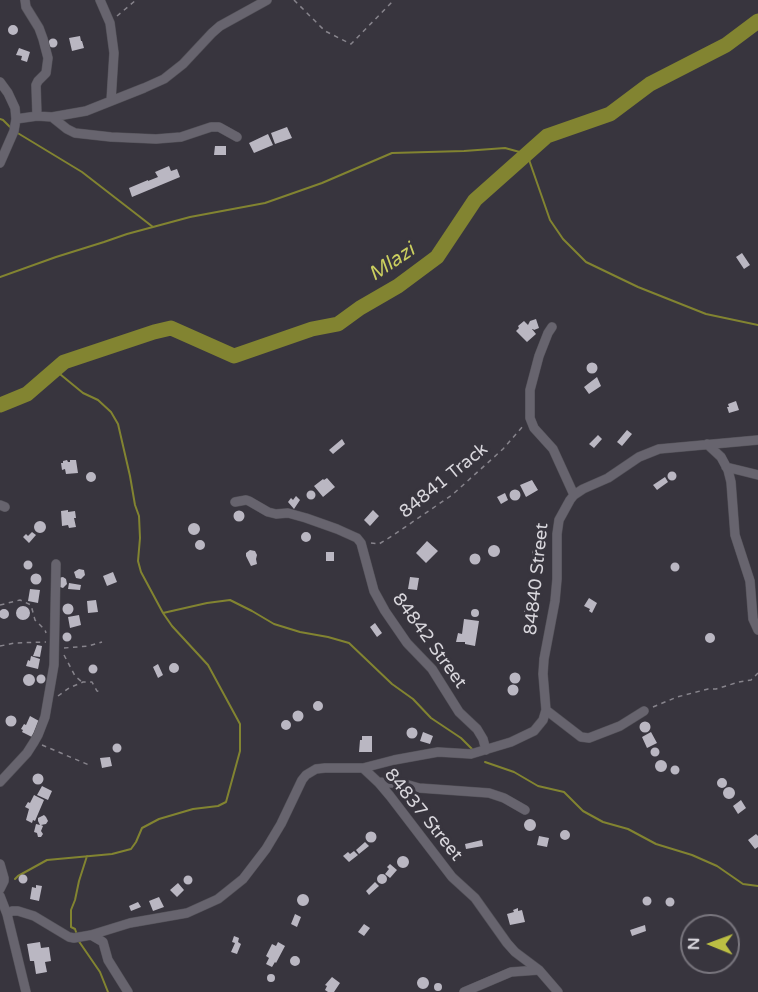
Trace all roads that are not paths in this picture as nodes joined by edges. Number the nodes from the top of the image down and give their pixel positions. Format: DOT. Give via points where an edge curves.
graph roads {
  1 [pos="25,0"];
  2 [pos="100,0"];
  3 [pos="267,0"];
  4 [pos="0,82"];
  5 [pos="111,101"];
  6 [pos="37,116"];
  7 [pos="52,117"];
  8 [pos="16,120"];
  9 [pos="237,138"];
  10 [pos="0,163"];
  11 [pos="552,327"];
  12 [pos="758,440"];
  13 [pos="707,444"];
  14 [pos="726,467"];
  15 [pos="758,475"];
  16 [pos="574,495"];
  17 [pos="235,502"];
  18 [pos="56,564"];
  19 [pos="758,630"];
  20 [pos="546,710"];
  21 [pos="644,711"];
  22 [pos="486,750"];
  23 [pos="363,768"];
  24 [pos="0,782"];
  25 [pos="378,782"];
  26 [pos="525,810"];
  27 [pos="0,864"];
  28 [pos="0,889"];
  29 [pos="0,896"];
  30 [pos="7,914"];
  31 [pos="82,936"];
  32 [pos="539,970"];
  33 [pos="26,992"];
  34 [pos="128,992"];
  35 [pos="464,992"];
  36 [pos="558,992"];
  1 -- 6 [label="street" via="48,58 46,73 36,84"];
  2 -- 5 [label="street" via="110,23 114,53"];
  3 -- 5 [label="street" via="220,26 164,79"];
  4 -- 8 [label="street" via="15,108"];
  5 -- 7 [label="street" via="86,111"];
  6 -- 7 [label="street"];
  6 -- 8 [label="street"];
  7 -- 9 [label="street" via="75,133 156,139 181,137 211,127"];
  8 -- 10 [label="street"];
  11 -- 16 [label="street" via="536,364 529,396 530,417 534,428 553,449"];
  12 -- 13 [label="street"];
  13 -- 14 [label="street"];
  13 -- 16 [label="street" via="659,449"];
  14 -- 15 [label="street"];
  14 -- 19 [label="street" via="735,535 750,581 753,618"];
  16 -- 20 [label="street, 84840 Street" via="563,510 557,534 557,579 543,674"];
  17 -- 22 [label="street, 84842 Street" via="246,500 268,512 306,518 357,538 374,591 385,611 407,643 432,669 459,712 477,729"];
  18 -- 24 [label="street" via="54,665 48,704 34,742"];
  20 -- 21 [label="street" via="585,738 620,726"];
  20 -- 22 [label="street" via="538,727"];
  22 -- 23 [label="street" via="465,754 438,752"];
  23 -- 25 [label="street, 84837 Street"];
  23 -- 31 [label="street, 84837 Street" via="316,769 306,775 254,866 218,899 187,913"];
  25 -- 26 [label="street" via="489,793"];
  25 -- 32 [label="street, 84837 Street" via="507,943"];
  27 -- 28 [label="street" via="4,881"];
  29 -- 30 [label="street"];
  30 -- 31 [label="street" via="18,911 69,937"];
  30 -- 33 [label="street"];
  31 -- 34 [label="street" via="103,942 108,960"];
  32 -- 35 [label="street" via="511,972"];
  32 -- 36 [label="street, 84837 Street"];
}
